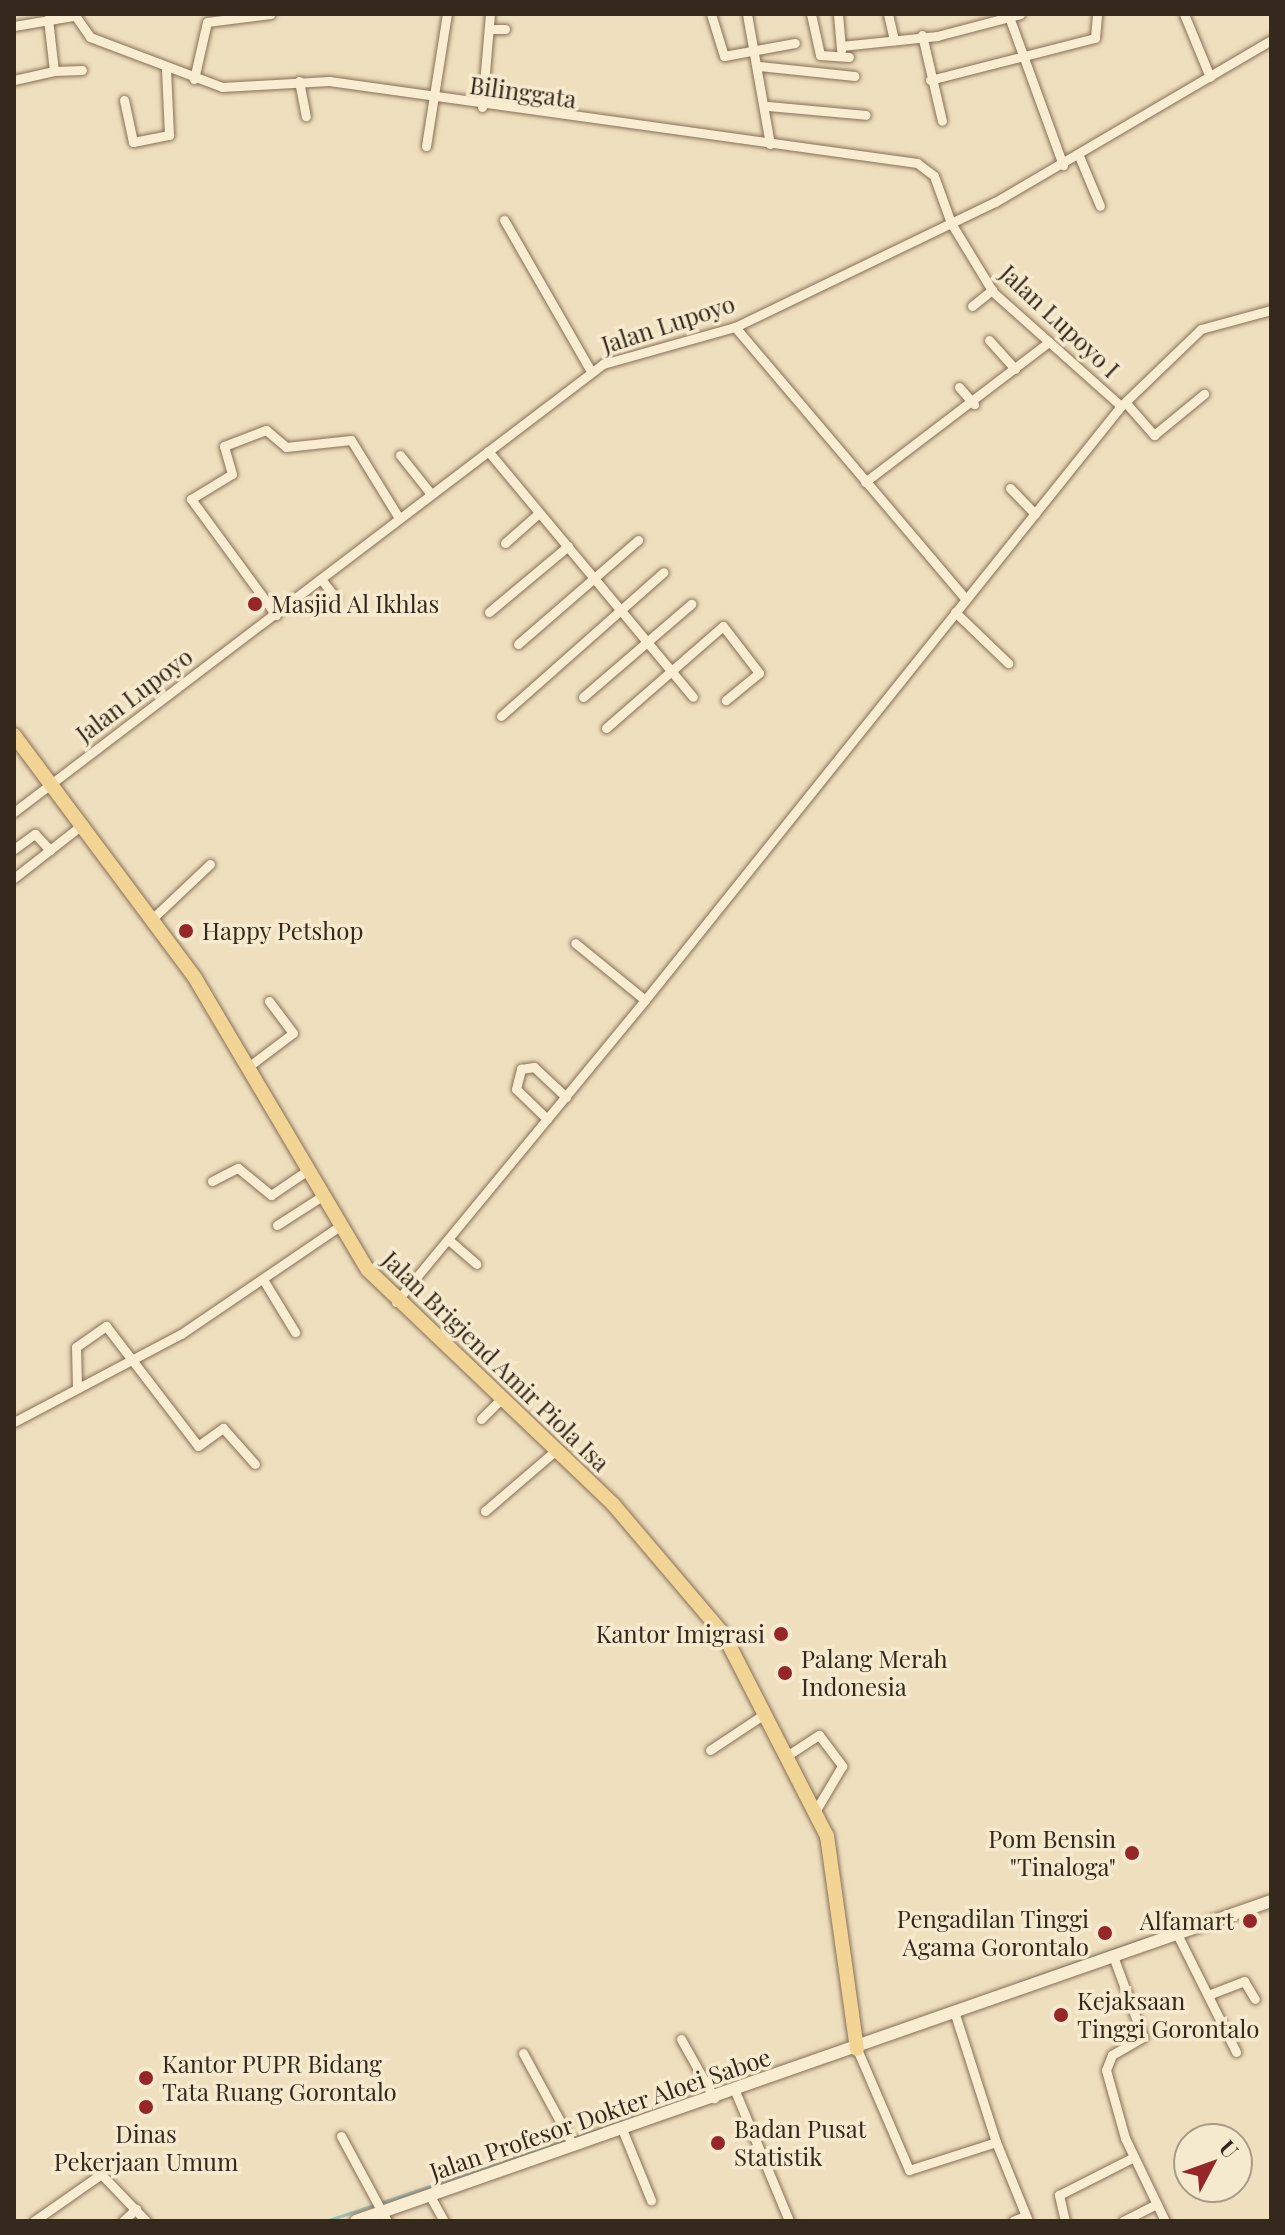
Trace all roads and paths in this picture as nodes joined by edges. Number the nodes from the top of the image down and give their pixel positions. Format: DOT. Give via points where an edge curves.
graph roads {
  1 [pos="271,14"];
  2 [pos="447,14"];
  3 [pos="490,14"];
  4 [pos="711,14"];
  5 [pos="747,14"];
  6 [pos="811,14"];
  7 [pos="838,14"];
  8 [pos="888,14"];
  9 [pos="1020,14"];
  10 [pos="1097,14"];
  11 [pos="1184,14"];
  12 [pos="74,15"];
  13 [pos="243,16"];
  14 [pos="1009,16"];
  15 [pos="205,18"];
  16 [pos="48,19"];
  17 [pos="14,26"];
  18 [pos="489,29"];
  19 [pos="505,29"];
  20 [pos="922,35"];
  21 [pos="894,40"];
  22 [pos="1271,40"];
  23 [pos="795,43"];
  24 [pos="756,50"];
  25 [pos="844,52"];
  26 [pos="1019,57"];
  27 [pos="759,66"];
  28 [pos="166,69"];
  29 [pos="82,70"];
  30 [pos="54,71"];
  31 [pos="854,76"];
  32 [pos="1210,77"];
  33 [pos="194,79"];
  34 [pos="930,80"];
  35 [pos="14,81"];
  36 [pos="299,81"];
  37 [pos="433,94"];
  38 [pos="124,100"];
  39 [pos="483,102"];
  40 [pos="768,106"];
  41 [pos="866,115"];
  42 [pos="306,116"];
  43 [pos="942,121"];
  44 [pos="770,141"];
  45 [pos="426,146"];
  46 [pos="1079,156"];
  47 [pos="1063,165"];
  48 [pos="1100,206"];
  49 [pos="504,220"];
  50 [pos="951,223"];
  51 [pos="992,290"];
  52 [pos="972,306"];
  53 [pos="1271,310"];
  54 [pos="735,327"];
  55 [pos="989,340"];
  56 [pos="1049,342"];
  57 [pos="1015,369"];
  58 [pos="591,371"];
  59 [pos="959,387"];
  60 [pos="1204,394"];
  61 [pos="974,404"];
  62 [pos="1123,404"];
  63 [pos="488,451"];
  64 [pos="400,455"];
  65 [pos="865,482"];
  66 [pos="1010,488"];
  67 [pos="431,494"];
  68 [pos="539,513"];
  69 [pos="1035,514"];
  70 [pos="399,518"];
  71 [pos="638,540"];
  72 [pos="505,543"];
  73 [pos="568,546"];
  74 [pos="664,572"];
  75 [pos="594,578"];
  76 [pos="321,579"];
  77 [pos="336,598"];
  78 [pos="966,599"];
  79 [pos="691,604"];
  80 [pos="620,610"];
  81 [pos="489,612"];
  82 [pos="955,612"];
  83 [pos="276,615"];
  84 [pos="647,642"];
  85 [pos="518,644"];
  86 [pos="1008,663"];
  87 [pos="671,671"];
  88 [pos="583,697"];
  89 [pos="693,697"];
  90 [pos="726,700"];
  91 [pos="501,716"];
  92 [pos="606,728"];
  93 [pos="14,735"];
  94 [pos="51,783"];
  95 [pos="14,812"];
  96 [pos="83,824"];
  97 [pos="14,849"];
  98 [pos="50,850"];
  99 [pos="210,864"];
  100 [pos="14,878"];
  101 [pos="154,917"];
  102 [pos="575,943"];
  103 [pos="645,1000"];
  104 [pos="269,1001"];
  105 [pos="248,1067"];
  106 [pos="566,1097"];
  107 [pos="547,1119"];
  108 [pos="308,1170"];
  109 [pos="212,1181"];
  110 [pos="324,1195"];
  111 [pos="277,1225"];
  112 [pos="340,1226"];
  113 [pos="450,1241"];
  114 [pos="476,1264"];
  115 [pos="264,1281"];
  116 [pos="396,1302"];
  117 [pos="295,1332"];
  118 [pos="133,1361"];
  119 [pos="77,1387"];
  120 [pos="501,1399"];
  121 [pos="481,1419"];
  122 [pos="14,1422"];
  123 [pos="555,1451"];
  124 [pos="255,1464"];
  125 [pos="485,1511"];
  126 [pos="766,1713"];
  127 [pos="710,1750"];
  128 [pos="788,1755"];
  129 [pos="816,1810"];
  130 [pos="1271,1901"];
  131 [pos="1177,1934"];
  132 [pos="1113,1956"];
  133 [pos="1208,1995"];
  134 [pos="1255,1999"];
  135 [pos="954,2011"];
  136 [pos="681,2039"];
  137 [pos="857,2049"];
  138 [pos="1236,2052"];
  139 [pos="523,2053"];
  140 [pos="735,2091"];
  141 [pos="712,2093"];
  142 [pos="622,2129"];
  143 [pos="341,2136"];
  144 [pos="571,2139"];
  145 [pos="996,2142"];
  146 [pos="1134,2157"];
  147 [pos="430,2196"];
  148 [pos="651,2200"];
  149 [pos="1156,2204"];
  150 [pos="136,2209"];
  151 [pos="384,2213"];
  152 [pos="1026,2219"];
  153 [pos="34,2221"];
  154 [pos="123,2221"];
  155 [pos="146,2221"];
  156 [pos="356,2221"];
  157 [pos="444,2221"];
  158 [pos="789,2221"];
  159 [pos="1013,2221"];
  160 [pos="1065,2221"];
  161 [pos="1123,2221"];
  162 [pos="1165,2221"];
  1 -- 13 [label="street"];
  2 -- 37 [label="street"];
  3 -- 18 [label="street"];
  4 -- 24 [label="street" via="721,55"];
  5 -- 24 [label="street"];
  6 -- 25 [label="street" via="819,54"];
  7 -- 25 [label="street"];
  8 -- 21 [label="street"];
  9 -- 14 [label="street"];
  10 -- 26 [label="street" via="1101,31 1095,38"];
  11 -- 32 [label="street"];
  12 -- 16 [label="street"];
  12 -- 28 [label="street, Bilinggata" via="90,37"];
  13 -- 15 [label="street"];
  14 -- 20 [label="street"];
  14 -- 26 [label="street"];
  15 -- 33 [label="street"];
  16 -- 17 [label="street"];
  16 -- 30 [label="street"];
  18 -- 19 [label="street"];
  18 -- 39 [label="street"];
  20 -- 21 [label="street"];
  20 -- 34 [label="street"];
  21 -- 25 [label="street"];
  22 -- 32 [label="street, Jalan Lupoyo"];
  23 -- 24 [label="street"];
  24 -- 27 [label="street"];
  26 -- 34 [label="street"];
  26 -- 47 [label="street"];
  27 -- 31 [label="street"];
  27 -- 40 [label="street"];
  28 -- 33 [label="street, Bilinggata"];
  28 -- 38 [label="street" via="169,135 133,142"];
  29 -- 30 [label="street"];
  30 -- 35 [label="street"];
  32 -- 46 [label="street, Jalan Lupoyo"];
  33 -- 36 [label="street, Bilinggata" via="229,88"];
  34 -- 43 [label="street"];
  36 -- 37 [label="street, Bilinggata"];
  36 -- 42 [label="street"];
  37 -- 39 [label="street, Bilinggata"];
  37 -- 45 [label="street"];
  39 -- 44 [label="street, Bilinggata"];
  40 -- 41 [label="street"];
  40 -- 44 [label="street"];
  44 -- 50 [label="street, Bilinggata" via="917,163 934,176"];
  46 -- 47 [label="street, Jalan Lupoyo"];
  46 -- 48 [label="street"];
  47 -- 50 [label="street, Jalan Lupoyo"];
  49 -- 58 [label="street"];
  50 -- 51 [label="street, Jalan Lupoyo I"];
  50 -- 54 [label="street, Jalan Lupoyo"];
  51 -- 52 [label="street"];
  51 -- 56 [label="street, Jalan Lupoyo I"];
  53 -- 62 [label="street" via="1201,329"];
  54 -- 58 [label="street, Jalan Lupoyo"];
  54 -- 65 [label="street"];
  55 -- 57 [label="street"];
  56 -- 57 [label="street"];
  56 -- 62 [label="street, Jalan Lupoyo I"];
  57 -- 61 [label="street"];
  58 -- 63 [label="street, Jalan Lupoyo"];
  59 -- 61 [label="street"];
  60 -- 62 [label="street, Jalan Lupoyo I" via="1154,435"];
  61 -- 65 [label="street"];
  62 -- 69 [label="street"];
  63 -- 67 [label="street, Jalan Lupoyo"];
  63 -- 68 [label="street"];
  64 -- 67 [label="street"];
  65 -- 78 [label="street"];
  66 -- 69 [label="street"];
  67 -- 70 [label="street, Jalan Lupoyo"];
  68 -- 72 [label="street"];
  68 -- 73 [label="street"];
  69 -- 78 [label="street"];
  70 -- 76 [label="street, Jalan Lupoyo"];
  70 -- 83 [label="street" via="351,440 286,447 266,430 224,446 232,474 195,492 192,502"];
  71 -- 75 [label="street"];
  73 -- 75 [label="street"];
  73 -- 81 [label="street"];
  74 -- 80 [label="street"];
  75 -- 80 [label="street"];
  75 -- 85 [label="street"];
  76 -- 77 [label="street"];
  76 -- 83 [label="street, Jalan Lupoyo"];
  78 -- 82 [label="street"];
  79 -- 84 [label="street"];
  80 -- 84 [label="street"];
  80 -- 91 [label="street"];
  82 -- 86 [label="street"];
  82 -- 103 [label="street"];
  83 -- 94 [label="street, Jalan Lupoyo"];
  84 -- 87 [label="street"];
  84 -- 88 [label="street"];
  87 -- 89 [label="street"];
  87 -- 90 [label="street" via="723,626 759,673"];
  87 -- 92 [label="street"];
  93 -- 94 [label="main road, Jalan Brigjend Amir Piola Isa"];
  94 -- 95 [label="street, Jalan Lupoyo"];
  94 -- 96 [label="main road, Jalan Brigjend Amir Piola Isa"];
  96 -- 98 [label="street"];
  96 -- 101 [label="main road, Jalan Brigjend Amir Piola Isa"];
  97 -- 98 [label="street" via="35,834"];
  98 -- 100 [label="street"];
  99 -- 101 [label="street"];
  101 -- 105 [label="main road, Jalan Brigjend Amir Piola Isa"];
  102 -- 103 [label="street"];
  103 -- 106 [label="street"];
  104 -- 105 [label="street" via="293,1033"];
  105 -- 108 [label="main road, Jalan Brigjend Amir Piola Isa"];
  106 -- 107 [label="street"];
  106 -- 107 [label="street" via="534,1067 521,1069 516,1089"];
  107 -- 113 [label="street"];
  108 -- 109 [label="street" via="271,1195 238,1168"];
  108 -- 110 [label="main road, Jalan Brigjend Amir Piola Isa"];
  110 -- 111 [label="street"];
  110 -- 112 [label="main road, Jalan Brigjend Amir Piola Isa"];
  112 -- 115 [label="street"];
  112 -- 116 [label="main road, Jalan Brigjend Amir Piola Isa"];
  113 -- 114 [label="street"];
  113 -- 116 [label="street"];
  115 -- 117 [label="street"];
  115 -- 118 [label="street"];
  116 -- 120 [label="main road, Jalan Brigjend Amir Piola Isa"];
  118 -- 119 [label="street"];
  118 -- 119 [label="street" via="103,1326 76,1347"];
  118 -- 124 [label="street" via="198,1446 223,1428"];
  119 -- 122 [label="street"];
  120 -- 121 [label="street"];
  120 -- 123 [label="main road, Jalan Brigjend Amir Piola Isa"];
  123 -- 125 [label="street"];
  123 -- 126 [label="main road, Jalan Brigjend Amir Piola Isa" via="683,1581 724,1635"];
  126 -- 127 [label="street"];
  126 -- 128 [label="main road, Jalan Brigjend Amir Piola Isa"];
  128 -- 129 [label="main road, Jalan Brigjend Amir Piola Isa"];
  128 -- 129 [label="street" via="819,1735 842,1766"];
  129 -- 137 [label="main road, Jalan Brigjend Amir Piola Isa" via="838,1886"];
  130 -- 131 [label="street, Jalan Profesor Dokter Aloei Saboe"];
  131 -- 132 [label="street, Jalan Profesor Dokter Aloei Saboe"];
  131 -- 133 [label="street"];
  132 -- 135 [label="street, Jalan Profesor Dokter Aloei Saboe"];
  132 -- 146 [label="street" via="1143,2037 1106,2067"];
  133 -- 134 [label="street" via="1244,1981"];
  133 -- 138 [label="street"];
  135 -- 137 [label="street, Jalan Profesor Dokter Aloei Saboe"];
  135 -- 145 [label="street"];
  136 -- 141 [label="street"];
  137 -- 140 [label="street, Jalan Profesor Dokter Aloei Saboe"];
  137 -- 145 [label="street" via="909,2170"];
  139 -- 144 [label="street"];
  140 -- 141 [label="street, Jalan Profesor Dokter Aloei Saboe"];
  140 -- 158 [label="street"];
  141 -- 142 [label="street, Jalan Profesor Dokter Aloei Saboe"];
  142 -- 144 [label="street, Jalan Profesor Dokter Aloei Saboe"];
  142 -- 148 [label="street"];
  143 -- 151 [label="street"];
  144 -- 147 [label="street, Jalan Profesor Dokter Aloei Saboe"];
  145 -- 152 [label="street"];
  146 -- 149 [label="street"];
  146 -- 160 [label="street" via="1059,2195"];
  147 -- 151 [label="street, Jalan Profesor Dokter Aloei Saboe"];
  147 -- 157 [label="street"];
  149 -- 161 [label="street"];
  149 -- 162 [label="street"];
  150 -- 153 [label="street" via="98,2174"];
  150 -- 154 [label="street"];
  150 -- 155 [label="street"];
  151 -- 156 [label="street, Jalan Profesor Dokter Aloei Saboe"];
  152 -- 159 [label="street"];
}
